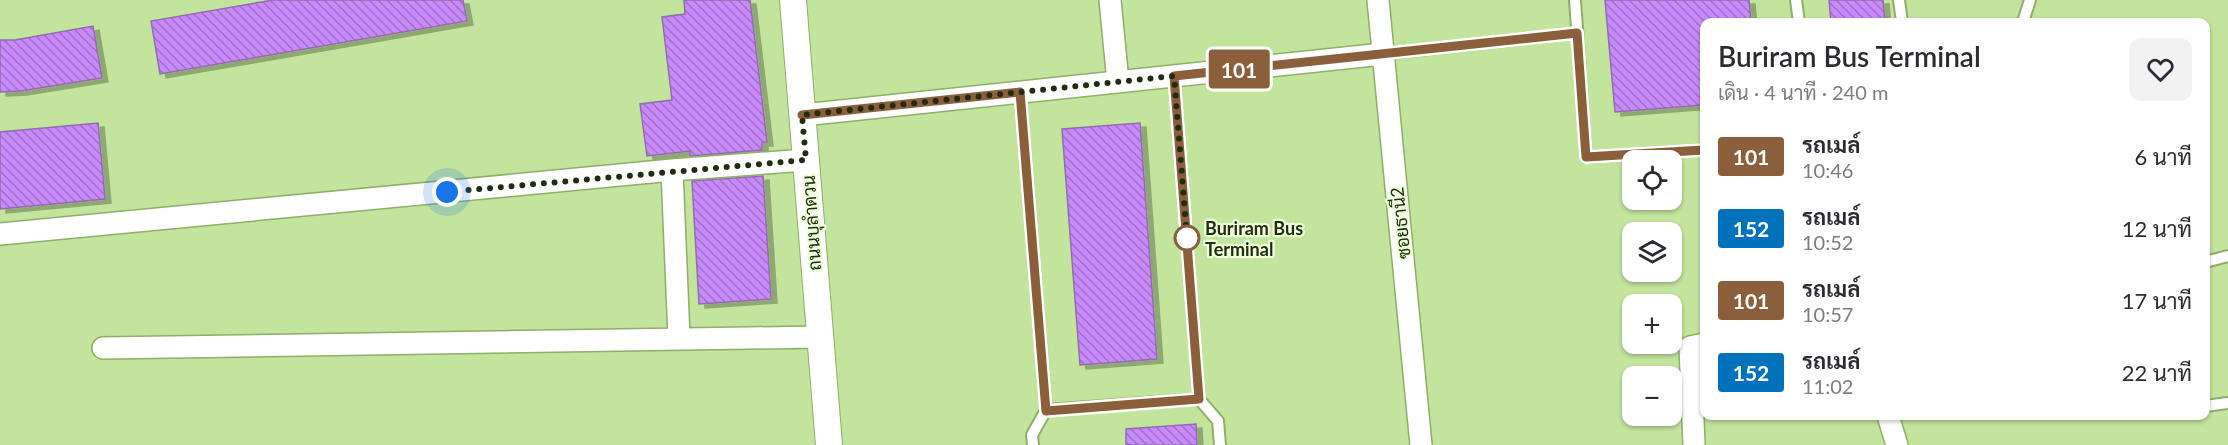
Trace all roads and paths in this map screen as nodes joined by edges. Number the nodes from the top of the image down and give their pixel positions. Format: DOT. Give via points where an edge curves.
graph roads {
  1 [pos="793,0"];
  2 [pos="1110,0"];
  3 [pos="1378,0"];
  4 [pos="1575,0"];
  5 [pos="1796,0"];
  6 [pos="1899,0"];
  7 [pos="2030,0"];
  8 [pos="1798,18"];
  9 [pos="1901,18"];
  10 [pos="2024,18"];
  11 [pos="1577,33"];
  12 [pos="1383,54"];
  13 [pos="1174,76"];
  14 [pos="1118,82"];
  15 [pos="1020,92"];
  16 [pos="802,115"];
  17 [pos="1700,150"];
  18 [pos="806,160"];
  19 [pos="672,170"];
  20 [pos="0,234"];
  21 [pos="2228,256"];
  22 [pos="2210,261"];
  23 [pos="820,337"];
  24 [pos="680,338"];
  25 [pos="1700,345"];
  26 [pos="104,348"];
  27 [pos="1199,399"];
  28 [pos="2228,403"];
  29 [pos="2210,405"];
  30 [pos="1046,411"];
  31 [pos="1889,420"];
  32 [pos="829,445"];
  33 [pos="1033,445"];
  34 [pos="1220,445"];
  35 [pos="1421,445"];
  36 [pos="1694,445"];
  37 [pos="1897,445"];
  1 -- 16 [label="street, ถนนบุลำดวน"];
  2 -- 14 [label="street"];
  3 -- 12 [label="street, ซอยธานี2"];
  4 -- 11 [label="lane"];
  5 -- 8 [label="lane"];
  6 -- 9 [label="lane"];
  7 -- 10 [label="lane"];
  11 -- 12 [label="lane"];
  11 -- 17 [label="lane" via="1586,157"];
  12 -- 13 [label="street"];
  12 -- 35 [label="street, ซอยธานี2"];
  13 -- 14 [label="street"];
  13 -- 27 [label="lane"];
  14 -- 15 [label="street"];
  15 -- 16 [label="street"];
  15 -- 30 [label="lane"];
  16 -- 18 [label="street, ถนนบุลำดวน"];
  18 -- 19 [label="street"];
  18 -- 23 [label="street, ถนนบุลำดวน"];
  19 -- 20 [label="street"];
  19 -- 24 [label="street"];
  21 -- 22 [label="lane"];
  23 -- 24 [label="street"];
  23 -- 32 [label="street, ถนนบุลำดวน"];
  24 -- 26 [label="street"];
  25 -- 36 [label="street" via="1690,347"];
  27 -- 30 [label="lane"];
  27 -- 34 [label="lane" via="1218,421"];
  28 -- 29 [label="lane"];
  30 -- 33 [label="lane" via="1032,435"];
  31 -- 37 [label="street"];
}
